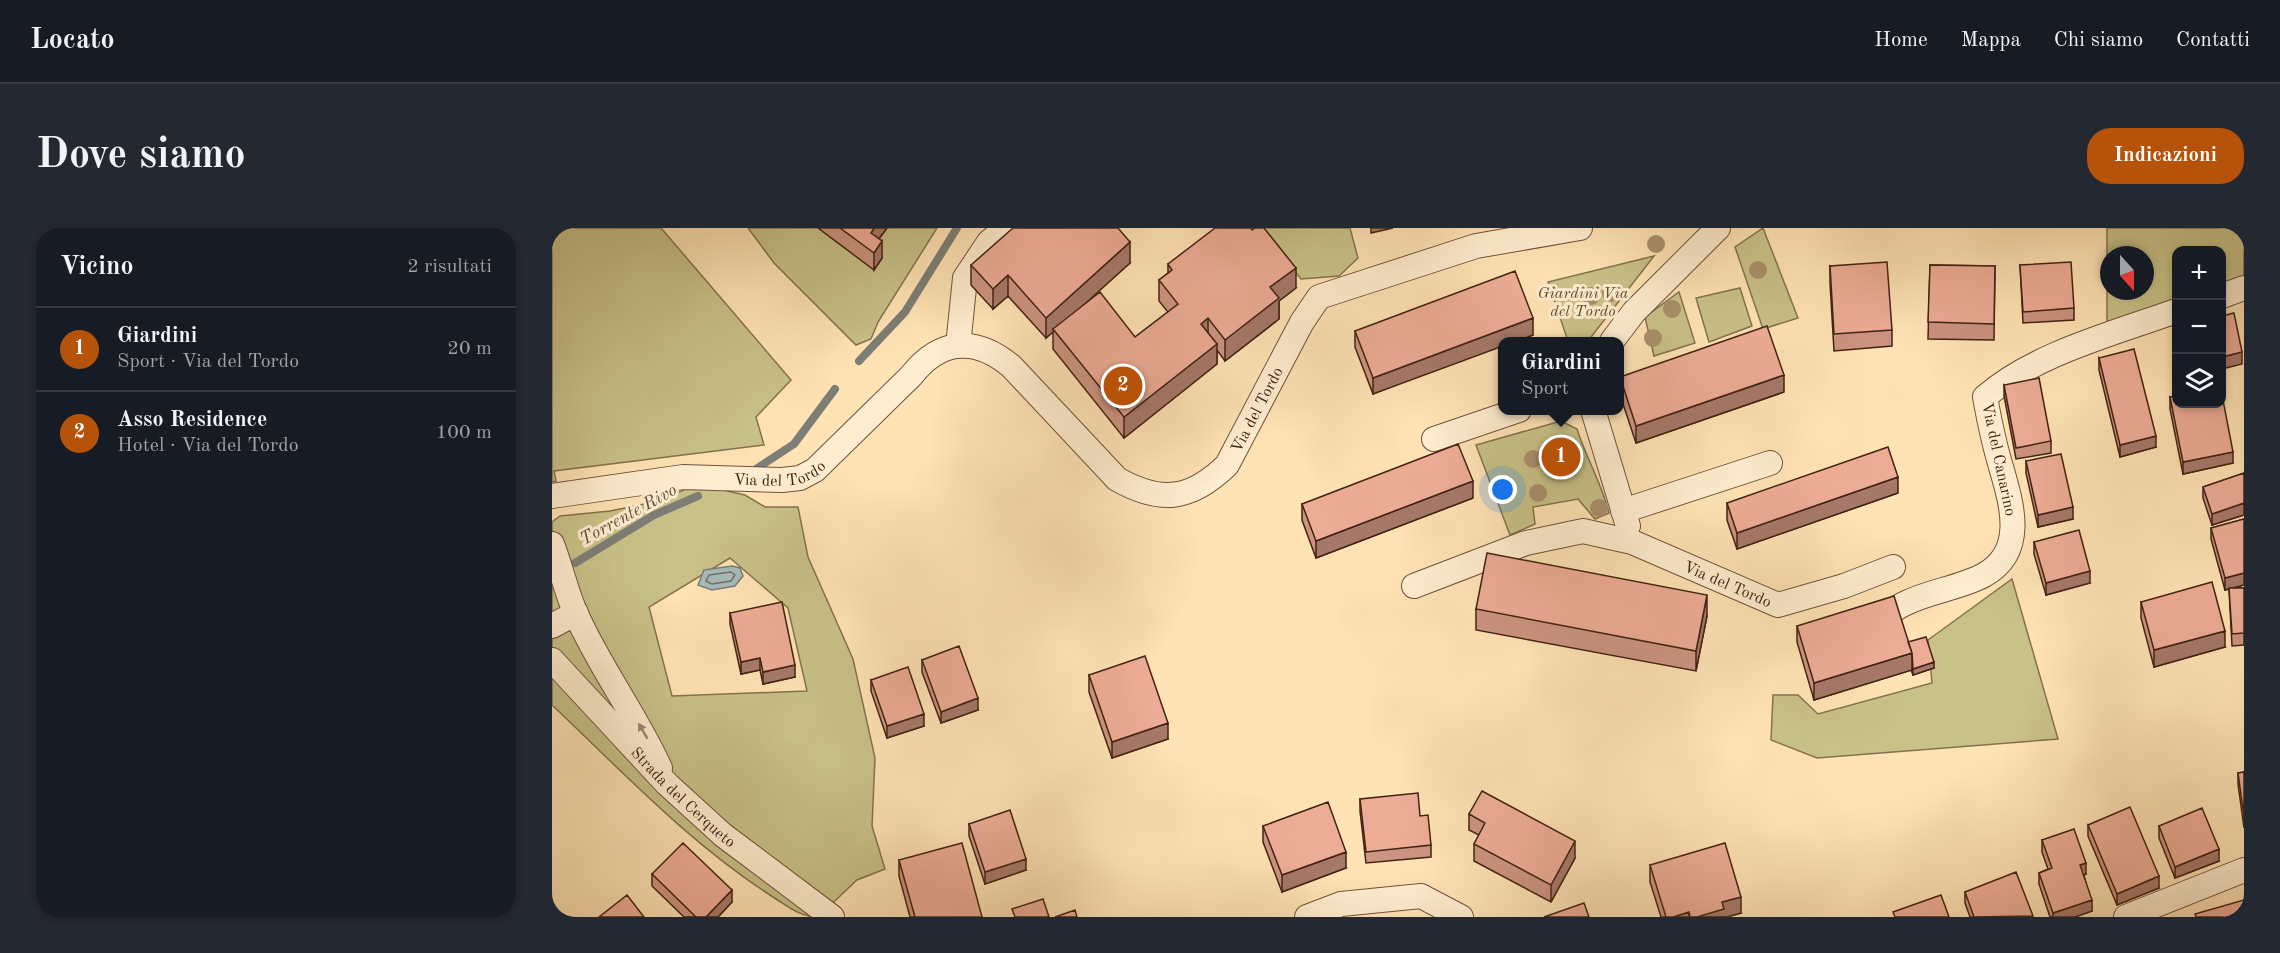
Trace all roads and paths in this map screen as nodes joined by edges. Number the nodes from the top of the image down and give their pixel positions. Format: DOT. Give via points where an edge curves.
graph roads {
  1 [pos="1006,228"];
  2 [pos="1580,228"];
  3 [pos="1718,228"];
  4 [pos="2244,288"];
  5 [pos="2226,295"];
  6 [pos="2172,312"];
  7 [pos="1616,337"];
  8 [pos="958,346"];
  9 [pos="1507,415"];
  10 [pos="1594,415"];
  11 [pos="1434,439"];
  12 [pos="1770,463"];
  13 [pos="552,496"];
  14 [pos="1623,511"];
  15 [pos="1632,542"];
  16 [pos="552,544"];
  17 [pos="1893,567"];
  18 [pos="1414,586"];
  19 [pos="576,613"];
  20 [pos="552,626"];
  21 [pos="1852,631"];
  22 [pos="552,660"];
  23 [pos="667,784"];
  24 [pos="2244,870"];
  25 [pos="832,917"];
  26 [pos="1307,917"];
  27 [pos="1461,917"];
  28 [pos="2126,917"];
  1 -- 8 [label="street" via="989,242 965,278"];
  2 -- 8 [label="street, Via del Tordo" via="1476,246 1318,297 1227,465 1209,482 1187,493 1154,495 1117,479 996,353 977,346"];
  3 -- 7 [label="street" via="1634,312"];
  4 -- 5 [label="street"];
  6 -- 21 [label="street, Via del Canarino" via="2074,348 2005,380 1985,397 2014,514 2012,543 2006,555 1984,575 1905,603 1884,620"];
  8 -- 13 [label="street, Via del Tordo" via="923,361 815,470 800,478 683,477"];
  9 -- 11 [label="street"];
  10 -- 14 [label="street"];
  12 -- 14 [label="street"];
  14 -- 15 [label="street"];
  15 -- 17 [label="street, Via del Tordo" via="1778,605"];
  15 -- 18 [label="street, Via del Tordo" via="1583,531 1532,541"];
  16 -- 19 [label="street"];
  19 -- 20 [label="street"];
  23 -- 19 [label="street, one-way" via="646,737"];
  22 -- 23 [label="street, Strada del Cerqueto"];
  23 -- 25 [label="street, Strada del Cerqueto" via="723,836"];
  24 -- 28 [label="street"];
  26 -- 27 [label="street" via="1341,904 1421,896"];
}
